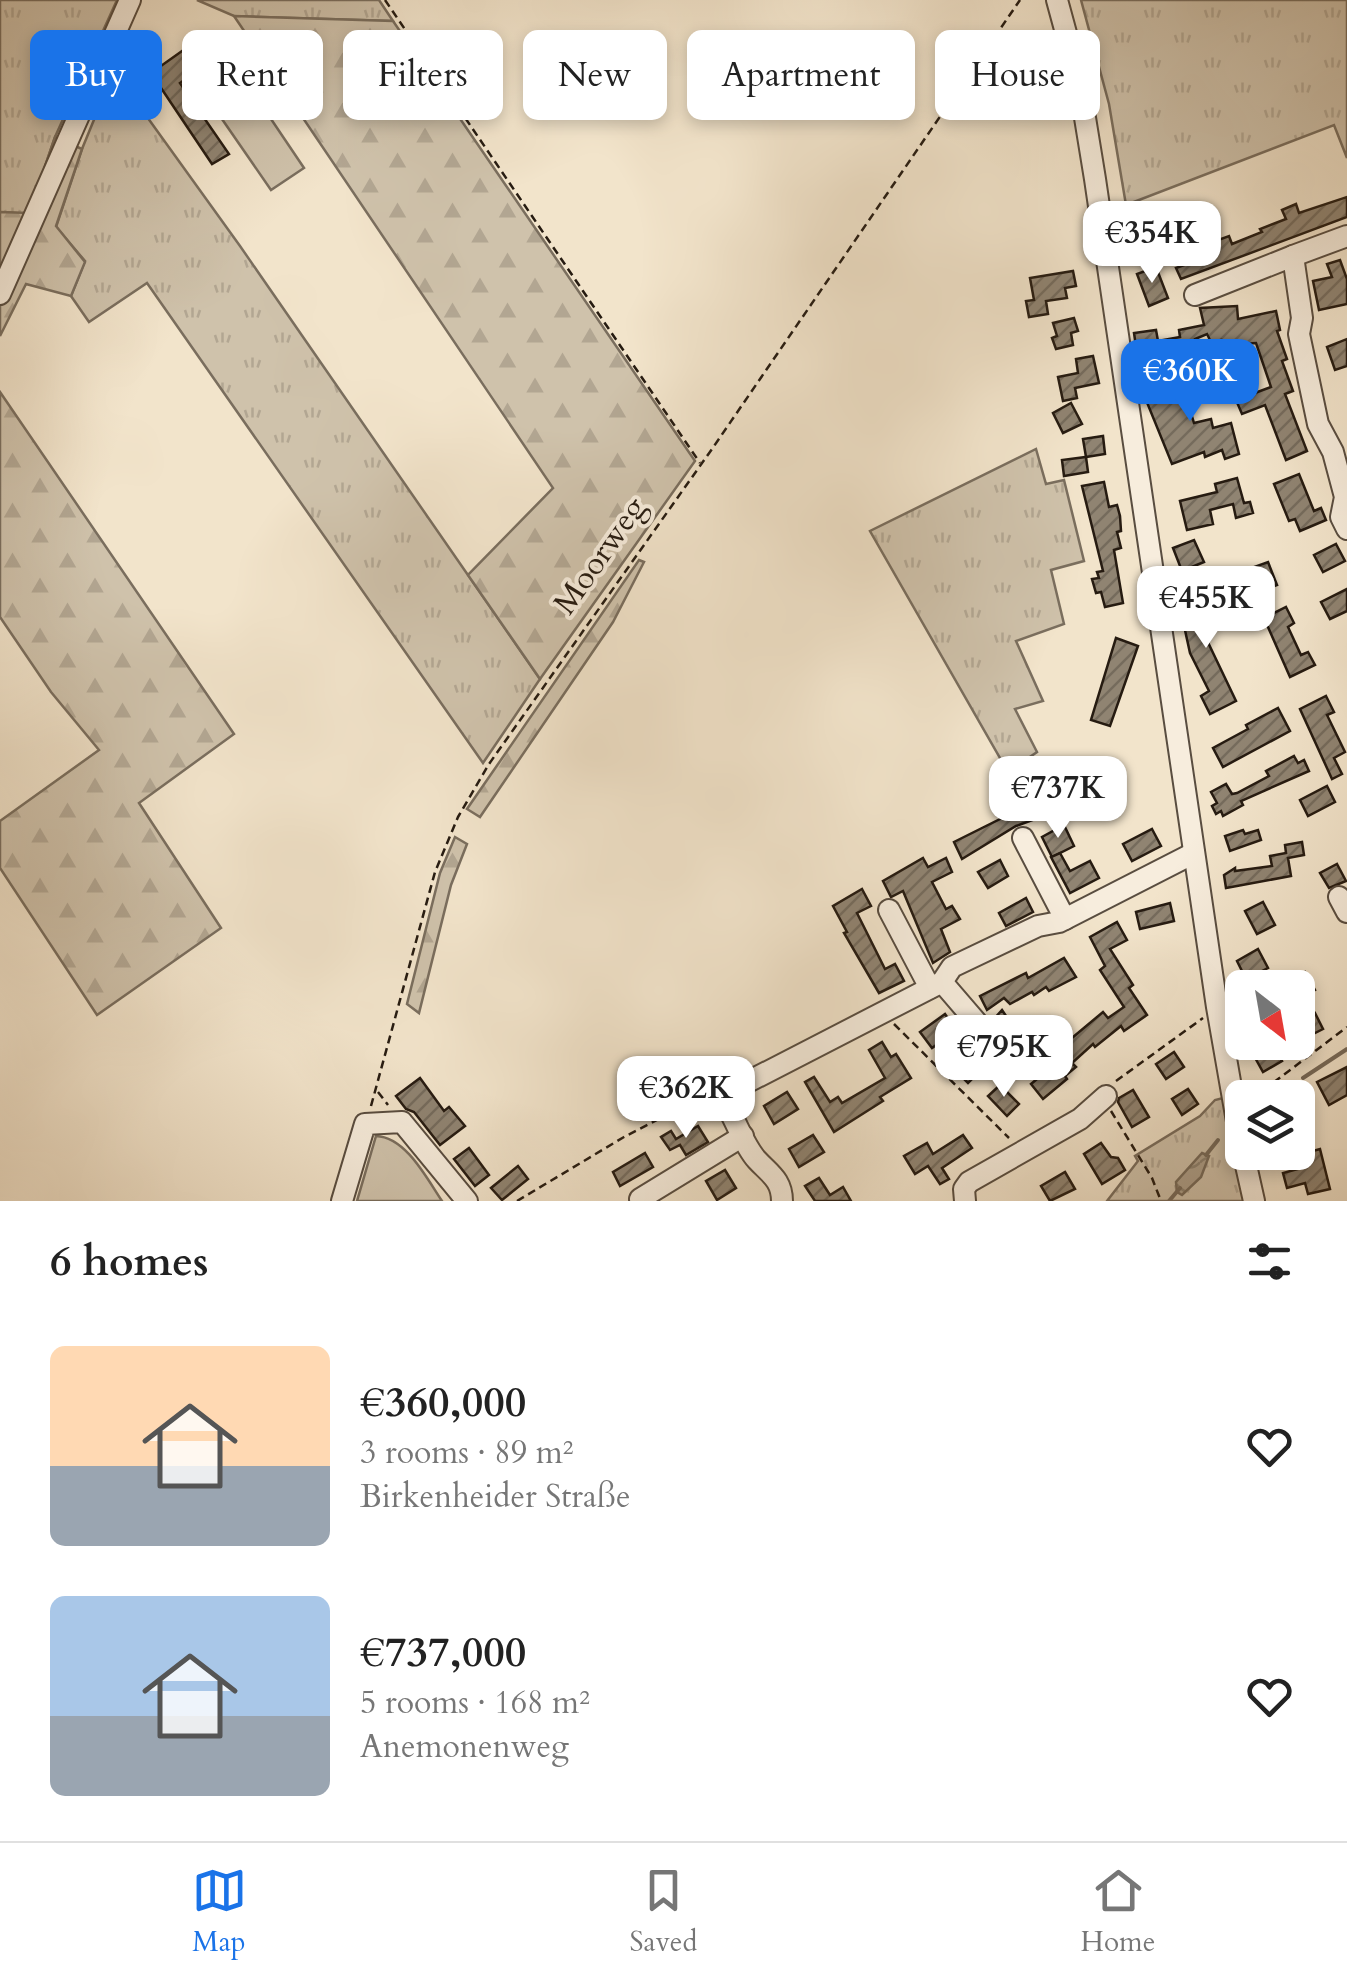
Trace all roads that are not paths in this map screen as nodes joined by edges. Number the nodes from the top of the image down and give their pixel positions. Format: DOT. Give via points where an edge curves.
graph roads {
  1 [pos="130,0"];
  2 [pos="1057,0"];
  3 [pos="1347,236"];
  4 [pos="1293,256"];
  5 [pos="0,294"];
  6 [pos="1195,296"];
  7 [pos="1347,529"];
  8 [pos="1023,838"];
  9 [pos="1194,854"];
  10 [pos="888,910"];
  11 [pos="1065,919"];
  12 [pos="936,985"];
  13 [pos="996,1046"];
  14 [pos="1231,1080"];
  15 [pos="1105,1098"];
  16 [pos="743,1136"];
  17 [pos="1247,1170"];
  18 [pos="640,1198"];
  19 [pos="342,1201"];
  20 [pos="467,1201"];
  21 [pos="782,1201"];
  22 [pos="966,1201"];
  23 [pos="1254,1201"];
  1 -- 5 [label="street"];
  2 -- 9 [label="street" via="1095,180"];
  3 -- 4 [label="street"];
  4 -- 6 [label="street"];
  4 -- 7 [label="street" via="1299,334 1318,424 1345,497 1341,517"];
  8 -- 11 [label="street"];
  9 -- 11 [label="street"];
  9 -- 14 [label="street"];
  10 -- 12 [label="street"];
  11 -- 12 [label="street" via="952,967"];
  12 -- 13 [label="street"];
  12 -- 16 [label="street" via="738,1087 729,1110"];
  15 -- 22 [label="street" via="969,1182"];
  16 -- 18 [label="street"];
  16 -- 21 [label="street" via="779,1184"];
  17 -- 23 [label="street"];
  19 -- 20 [label="street" via="365,1124 402,1122"];
}
